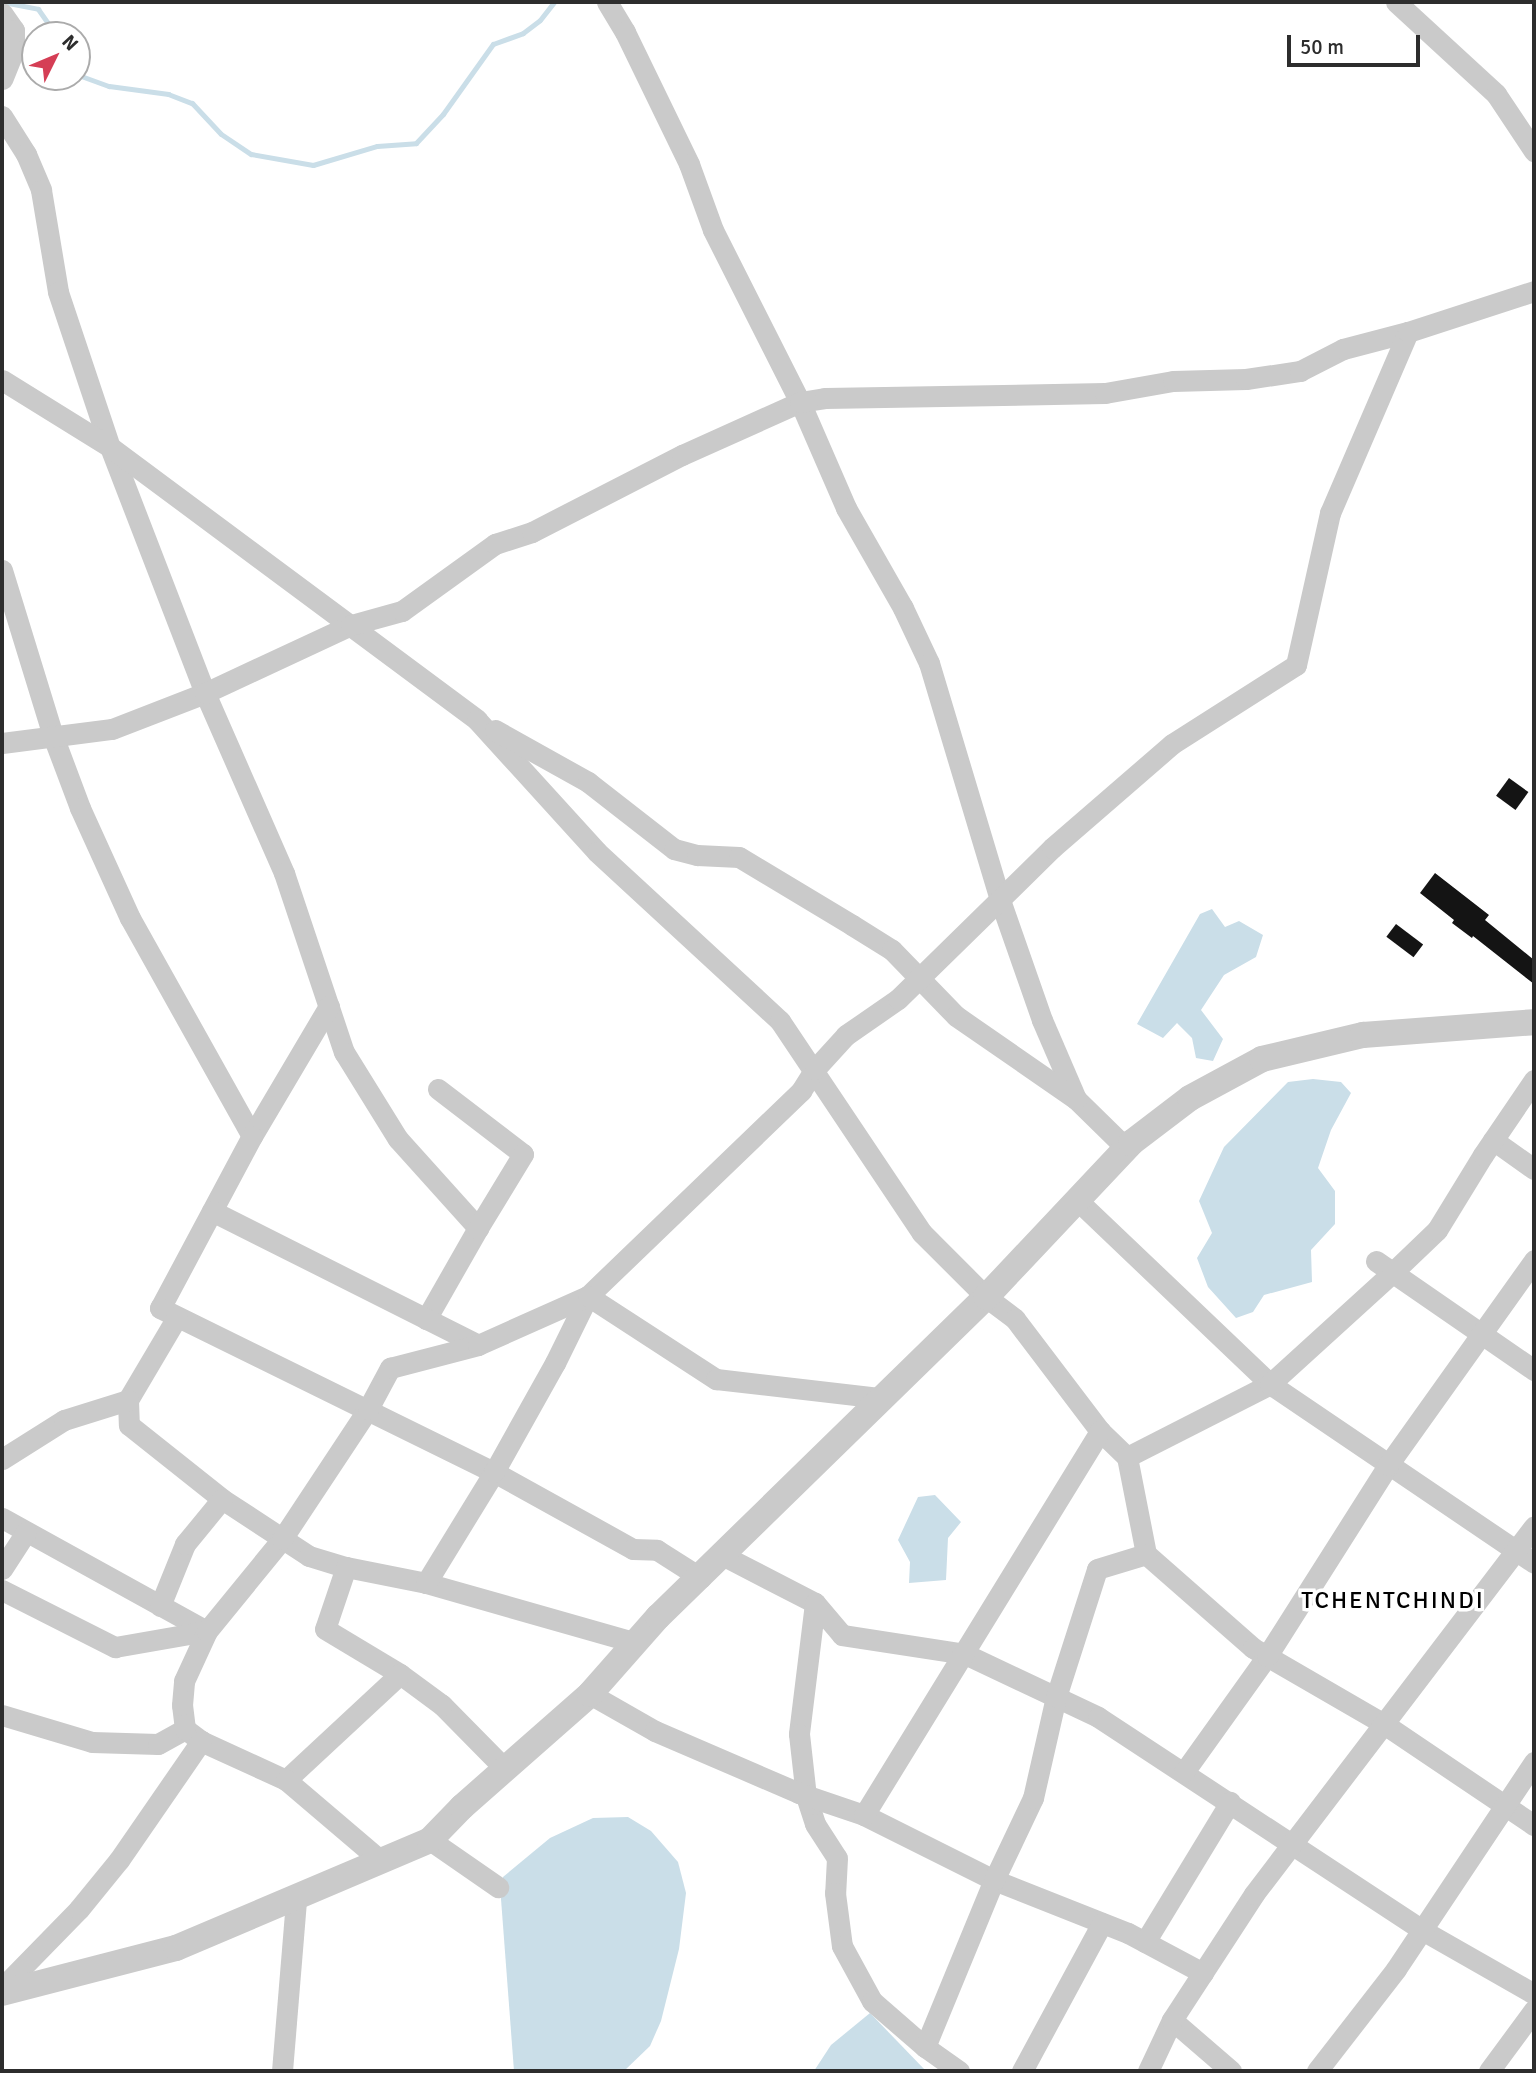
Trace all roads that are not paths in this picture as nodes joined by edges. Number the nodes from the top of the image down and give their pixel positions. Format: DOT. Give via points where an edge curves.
graph roads {
  1 [pos="607,2"];
  2 [pos="1396,2"];
  3 [pos="2,13"];
  4 [pos="2,79"];
  5 [pos="2,116"];
  6 [pos="1534,152"];
  7 [pos="1534,291"];
  8 [pos="1408,332"];
  9 [pos="2,380"];
  10 [pos="800,402"];
  11 [pos="110,447"];
  12 [pos="2,570"];
  13 [pos="351,625"];
  14 [pos="205,693"];
  15 [pos="477,720"];
  16 [pos="53,736"];
  17 [pos="2,743"];
  18 [pos="1000,900"];
  19 [pos="921,977"];
  20 [pos="328,1006"];
  21 [pos="1534,1022"];
  22 [pos="815,1069"];
  23 [pos="1534,1080"];
  24 [pos="438,1089"];
  25 [pos="1076,1098"];
  26 [pos="252,1136"];
  27 [pos="1493,1140"];
  28 [pos="1126,1148"];
  29 [pos="1534,1170"];
  30 [pos="1076,1199"];
  31 [pos="212,1211"];
  32 [pos="478,1228"];
  33 [pos="1534,1260"];
  34 [pos="1384,1267"];
  35 [pos="588,1296"];
  36 [pos="986,1297"];
  37 [pos="177,1317"];
  38 [pos="426,1319"];
  39 [pos="1483,1335"];
  40 [pos="478,1345"];
  41 [pos="1534,1370"];
  42 [pos="1270,1384"];
  43 [pos="879,1398"];
  44 [pos="128,1400"];
  45 [pos="368,1409"];
  46 [pos="1100,1431"];
  47 [pos="1127,1457"];
  48 [pos="2,1459"];
  49 [pos="1388,1465"];
  50 [pos="494,1472"];
  51 [pos="222,1499"];
  52 [pos="2,1518"];
  53 [pos="1534,1526"];
  54 [pos="26,1532"];
  55 [pos="282,1539"];
  56 [pos="1515,1552"];
  57 [pos="1146,1554"];
  58 [pos="724,1556"];
  59 [pos="1534,1563"];
  60 [pos="346,1567"];
  61 [pos="2,1569"];
  62 [pos="701,1578"];
  63 [pos="426,1583"];
  64 [pos="2,1590"];
  65 [pos="815,1603"];
  66 [pos="160,1605"];
  67 [pos="207,1632"];
  68 [pos="634,1642"];
  69 [pos="965,1654"];
  70 [pos="1267,1656"];
  71 [pos="400,1674"];
  72 [pos="590,1694"];
  73 [pos="1056,1697"];
  74 [pos="2,1715"];
  75 [pos="1384,1724"];
  76 [pos="193,1735"];
  77 [pos="1534,1762"];
  78 [pos="505,1769"];
  79 [pos="1184,1772"];
  80 [pos="286,1780"];
  81 [pos="807,1796"];
  82 [pos="1230,1802"];
  83 [pos="1506,1807"];
  84 [pos="864,1815"];
  85 [pos="1534,1825"];
  86 [pos="430,1840"];
  87 [pos="1293,1842"];
  88 [pos="380,1860"];
  89 [pos="994,1880"];
  90 [pos="498,1888"];
  91 [pos="296,1899"];
  92 [pos="1102,1923"];
  93 [pos="1422,1930"];
  94 [pos="1145,1942"];
  95 [pos="1203,1973"];
  96 [pos="2,1991"];
  97 [pos="1534,1994"];
  98 [pos="1534,2010"];
  99 [pos="1172,2020"];
  100 [pos="925,2047"];
  101 [pos="284,2048"];
  102 [pos="282,2071"];
  103 [pos="295,2071"];
  104 [pos="959,2071"];
  105 [pos="1022,2071"];
  106 [pos="1148,2071"];
  107 [pos="1231,2071"];
  108 [pos="1317,2071"];
  109 [pos="1489,2071"];
  1 -- 10 [label="street" via="689,163 713,230"];
  2 -- 6 [label="street" via="1496,94"];
  3 -- 4 [label="street" via="14,30 14,50"];
  5 -- 11 [label="street" via="26,154 41,190 58,292"];
  7 -- 8 [label="street"];
  8 -- 10 [label="street" via="1343,349 1300,372 1246,379 1173,381 1105,393"];
  8 -- 18 [label="street" via="1330,513 1296,665 1172,744 1052,848"];
  9 -- 11 [label="street"];
  10 -- 13 [label="street" via="532,531 495,544 402,611"];
  10 -- 18 [label="street" via="846,508 929,663"];
  11 -- 13 [label="street"];
  11 -- 14 [label="street"];
  12 -- 16 [label="street"];
  13 -- 14 [label="street"];
  13 -- 15 [label="street"];
  14 -- 16 [label="street" via="112,729"];
  14 -- 20 [label="street" via="284,873"];
  15 -- 19 [label="street" via="588,782 674,849 739,858 776,877 892,950"];
  15 -- 22 [label="street" via="597,852 780,1021"];
  16 -- 17 [label="street"];
  16 -- 26 [label="street" via="130,918"];
  18 -- 19 [label="street"];
  18 -- 25 [label="street" via="1042,1020"];
  19 -- 22 [label="street" via="846,1035"];
  19 -- 25 [label="street" via="956,1016"];
  20 -- 26 [label="street"];
  20 -- 32 [label="street" via="344,1052 398,1139"];
  21 -- 28 [label="street" via="1363,1035 1262,1059 1190,1098"];
  22 -- 35 [label="street" via="801,1091"];
  22 -- 36 [label="street" via="922,1233"];
  23 -- 27 [label="street"];
  24 -- 32 [label="street" via="523,1154"];
  25 -- 28 [label="street"];
  26 -- 31 [label="street"];
  27 -- 29 [label="street"];
  27 -- 34 [label="street" via="1437,1230"];
  28 -- 30 [label="street"];
  30 -- 36 [label="street"];
  30 -- 42 [label="street"];
  31 -- 37 [label="street" via="160,1308"];
  31 -- 38 [label="street"];
  32 -- 38 [label="street"];
  33 -- 39 [label="street"];
  34 -- 39 [label="street"];
  34 -- 42 [label="street"];
  35 -- 40 [label="street"];
  35 -- 43 [label="street" via="716,1379"];
  35 -- 50 [label="street"];
  36 -- 43 [label="street"];
  36 -- 46 [label="street" via="1014,1319"];
  37 -- 44 [label="street"];
  37 -- 45 [label="street"];
  38 -- 40 [label="street"];
  39 -- 41 [label="street"];
  39 -- 49 [label="street"];
  40 -- 45 [label="street" via="390,1368"];
  42 -- 47 [label="street"];
  42 -- 49 [label="street"];
  43 -- 58 [label="street"];
  44 -- 48 [label="street" via="64,1420"];
  44 -- 51 [label="street" via="129,1425"];
  45 -- 50 [label="street"];
  45 -- 55 [label="street"];
  46 -- 47 [label="street"];
  46 -- 69 [label="street"];
  47 -- 57 [label="street"];
  49 -- 56 [label="street"];
  49 -- 70 [label="street"];
  50 -- 62 [label="street" via="633,1549 657,1550"];
  50 -- 63 [label="street"];
  51 -- 55 [label="street"];
  51 -- 66 [label="street" via="185,1544"];
  52 -- 54 [label="street"];
  53 -- 56 [label="street"];
  54 -- 61 [label="street"];
  54 -- 66 [label="street"];
  55 -- 60 [label="street" via="309,1556"];
  55 -- 67 [label="street"];
  56 -- 59 [label="street"];
  56 -- 75 [label="street"];
  57 -- 70 [label="street"];
  57 -- 73 [label="street" via="1097,1569"];
  58 -- 62 [label="street"];
  58 -- 65 [label="street"];
  60 -- 63 [label="street"];
  60 -- 71 [label="street" via="325,1629"];
  62 -- 68 [label="street"];
  63 -- 68 [label="street"];
  64 -- 67 [label="street" via="115,1647"];
  65 -- 69 [label="street" via="842,1635"];
  65 -- 81 [label="street" via="799,1734"];
  66 -- 67 [label="street"];
  67 -- 76 [label="street" via="184,1681 182,1705"];
  68 -- 72 [label="street"];
  69 -- 73 [label="street"];
  69 -- 84 [label="street"];
  70 -- 75 [label="street"];
  70 -- 79 [label="street"];
  71 -- 78 [label="street" via="442,1705"];
  71 -- 80 [label="street"];
  72 -- 78 [label="street"];
  72 -- 81 [label="street" via="655,1731"];
  73 -- 79 [label="street" via="1098,1717"];
  73 -- 89 [label="street" via="1033,1798"];
  74 -- 76 [label="street" via="92,1742 158,1744"];
  75 -- 83 [label="street"];
  75 -- 87 [label="street"];
  76 -- 80 [label="street"];
  76 -- 96 [label="street" via="120,1860"];
  77 -- 83 [label="street"];
  78 -- 86 [label="street"];
  79 -- 82 [label="street"];
  80 -- 88 [label="street"];
  81 -- 84 [label="street"];
  81 -- 100 [label="street" via="815,1824 837,1858 835,1893 842,1946 872,2001"];
  82 -- 87 [label="street"];
  82 -- 94 [label="street"];
  83 -- 85 [label="street"];
  83 -- 93 [label="street"];
  84 -- 89 [label="street"];
  86 -- 88 [label="street"];
  86 -- 90 [label="street"];
  87 -- 93 [label="street"];
  87 -- 95 [label="street"];
  88 -- 91 [label="street"];
  89 -- 92 [label="street"];
  89 -- 100 [label="street"];
  91 -- 96 [label="street" via="176,1948"];
  91 -- 101 [label="street"];
  92 -- 94 [label="street"];
  92 -- 105 [label="street"];
  93 -- 97 [label="street"];
  93 -- 108 [label="street"];
  94 -- 95 [label="street"];
  95 -- 99 [label="street"];
  98 -- 109 [label="street"];
  99 -- 106 [label="street"];
  99 -- 107 [label="street"];
  100 -- 104 [label="street"];
  101 -- 102 [label="street"];
  101 -- 103 [label="street"];
}
